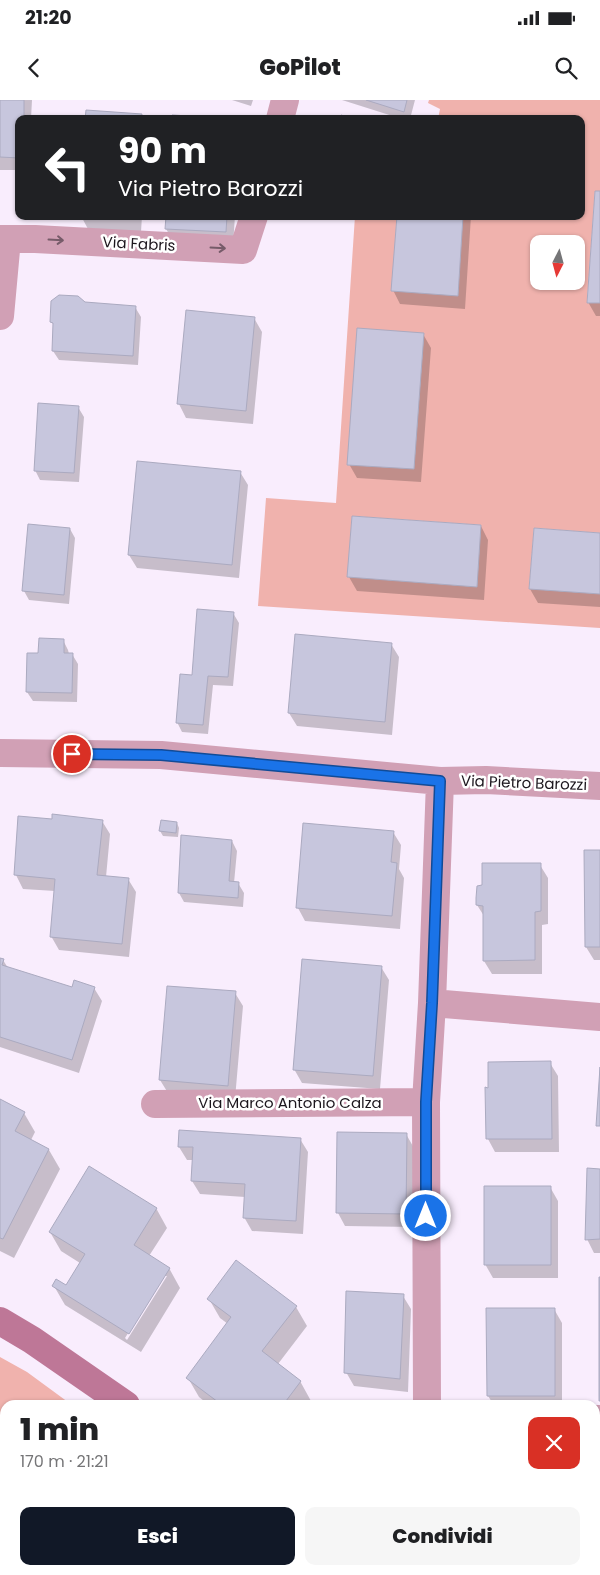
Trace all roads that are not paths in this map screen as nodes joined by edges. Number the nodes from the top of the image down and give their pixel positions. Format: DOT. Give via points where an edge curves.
graph roads {
  1 [pos="284,100"];
  2 [pos="281,115"];
  3 [pos="253,220"];
  4 [pos="4,239"];
  5 [pos="0,316"];
  6 [pos="0,753"];
  7 [pos="440,781"];
  8 [pos="600,786"];
  9 [pos="432,1003"];
  10 [pos="600,1018"];
  11 [pos="426,1102"];
  12 [pos="155,1104"];
  13 [pos="0,1321"];
  14 [pos="119,1400"];
  15 [pos="427,1400"];
  1 -- 2 [label="street"];
  4 -- 3 [label="street, Via Fabris, one-way" via="243,250"];
  4 -- 5 [label="street"];
  6 -- 7 [label="street, Via Pietro Barozzi" via="161,755"];
  7 -- 8 [label="street, Via Pietro Barozzi"];
  7 -- 9 [label="street"];
  9 -- 10 [label="street"];
  9 -- 11 [label="street"];
  11 -- 12 [label="street, Via Marco Antonio Calza"];
  11 -- 15 [label="street"];
  13 -- 14 [label="main road"];
}
